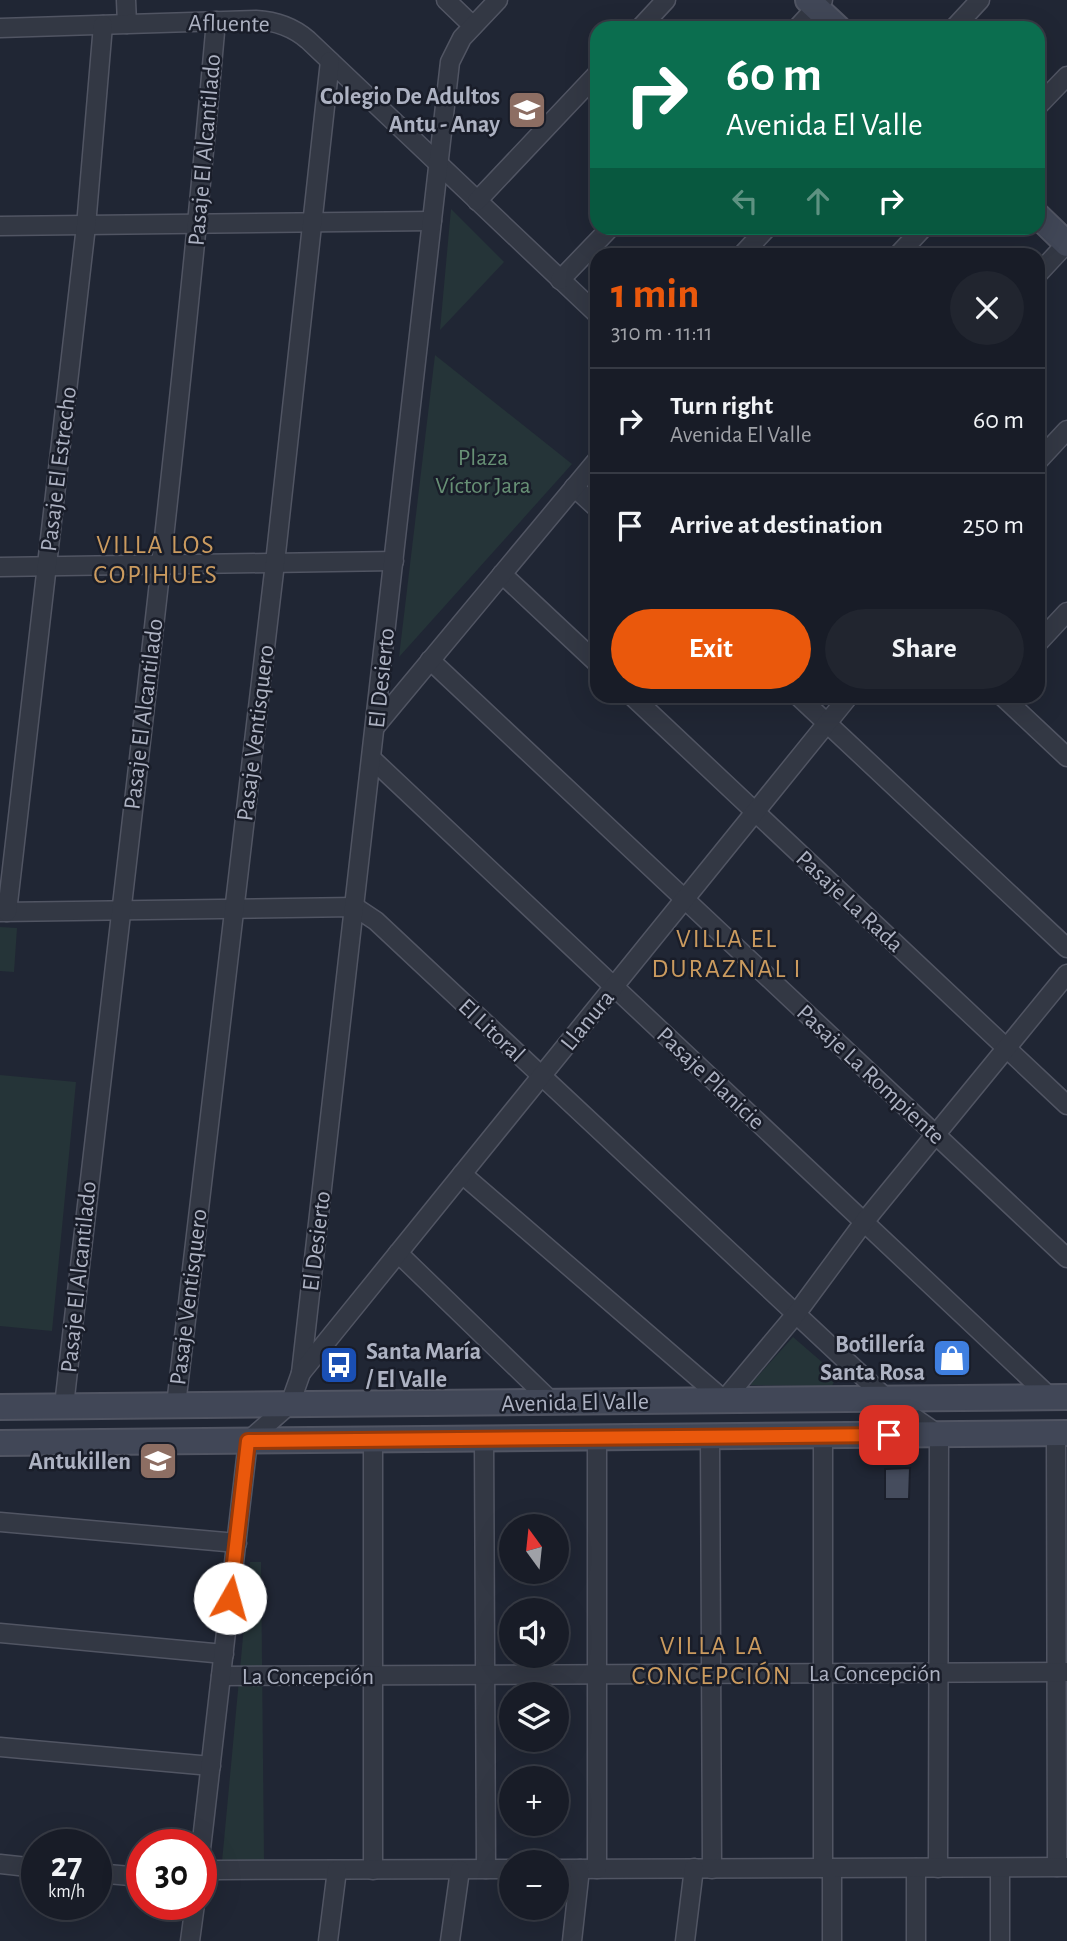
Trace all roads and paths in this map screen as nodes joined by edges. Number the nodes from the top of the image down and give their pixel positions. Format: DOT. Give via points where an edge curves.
graph roads {
  1 [pos="126,0"];
  2 [pos="446,0"];
  3 [pos="498,0"];
  4 [pos="666,0"];
  5 [pos="980,0"];
  6 [pos="816,2"];
  7 [pos="216,21"];
  8 [pos="646,21"];
  9 [pos="802,21"];
  10 [pos="832,21"];
  11 [pos="960,21"];
  12 [pos="127,24"];
  13 [pos="103,25"];
  14 [pos="473,26"];
  15 [pos="0,28"];
  16 [pos="330,61"];
  17 [pos="1067,76"];
  18 [pos="590,81"];
  19 [pos="1045,99"];
  20 [pos="438,165"];
  21 [pos="477,201"];
  22 [pos="313,221"];
  23 [pos="432,221"];
  24 [pos="198,223"];
  25 [pos="1045,223"];
  26 [pos="0,226"];
  27 [pos="86,226"];
  28 [pos="603,235"];
  29 [pos="760,235"];
  30 [pos="916,235"];
  31 [pos="1067,243"];
  32 [pos="591,248"];
  33 [pos="748,248"];
  34 [pos="904,248"];
  35 [pos="590,249"];
  36 [pos="1045,267"];
  37 [pos="560,280"];
  38 [pos="590,308"];
  39 [pos="1067,430"];
  40 [pos="1045,454"];
  41 [pos="590,468"];
  42 [pos="574,487"];
  43 [pos="590,502"];
  44 [pos="394,561"];
  45 [pos="275,563"];
  46 [pos="162,564"];
  47 [pos="47,566"];
  48 [pos="0,567"];
  49 [pos="502,574"];
  50 [pos="1067,612"];
  51 [pos="1045,636"];
  52 [pos="590,656"];
  53 [pos="430,660"];
  54 [pos="639,703"];
  55 [pos="806,703"];
  56 [pos="844,703"];
  57 [pos="1009,703"];
  58 [pos="827,724"];
  59 [pos="375,727"];
  60 [pos="1067,757"];
  61 [pos="372,759"];
  62 [pos="756,813"];
  63 [pos="685,900"];
  64 [pos="355,907"];
  65 [pos="234,908"];
  66 [pos="120,910"];
  67 [pos="4,912"];
  68 [pos="1067,948"];
  69 [pos="1067,974"];
  70 [pos="614,987"];
  71 [pos="1007,1048"];
  72 [pos="542,1076"];
  73 [pos="1067,1105"];
  74 [pos="935,1135"];
  75 [pos="462,1174"];
  76 [pos="864,1222"];
  77 [pos="398,1253"];
  78 [pos="1067,1258"];
  79 [pos="796,1314"];
  80 [pos="301,1373"];
  81 [pos="1059,1397"];
  82 [pos="887,1399"];
  83 [pos="724,1400"];
  84 [pos="552,1402"];
  85 [pos="290,1404"];
  86 [pos="176,1405"];
  87 [pos="64,1406"];
  88 [pos="0,1407"];
  89 [pos="1061,1433"];
  90 [pos="939,1434"];
  91 [pos="823,1436"];
  92 [pos="718,1437"];
  93 [pos="597,1438"];
  94 [pos="484,1439"];
  95 [pos="373,1440"];
  96 [pos="248,1441"];
  97 [pos="0,1443"];
  98 [pos="0,1522"];
  99 [pos="237,1543"];
  100 [pos="0,1633"];
  101 [pos="224,1654"];
  102 [pos="1062,1672"];
  103 [pos="823,1673"];
  104 [pos="939,1673"];
  105 [pos="711,1674"];
  106 [pos="485,1675"];
  107 [pos="597,1675"];
  108 [pos="221,1676"];
  109 [pos="373,1676"];
  110 [pos="0,1747"];
  111 [pos="211,1766"];
  112 [pos="203,1829"];
  113 [pos="0,1864"];
  114 [pos="21,1866"];
  115 [pos="1062,1867"];
  116 [pos="703,1868"];
  117 [pos="827,1868"];
  118 [pos="916,1868"];
  119 [pos="939,1868"];
  120 [pos="1000,1868"];
  121 [pos="486,1869"];
  122 [pos="499,1869"];
  123 [pos="569,1869"];
  124 [pos="588,1869"];
  125 [pos="217,1870"];
  126 [pos="337,1870"];
  127 [pos="373,1870"];
  128 [pos="460,1870"];
  129 [pos="193,1920"];
  130 [pos="190,1941"];
  131 [pos="328,1941"];
  132 [pos="450,1941"];
  133 [pos="572,1941"];
  134 [pos="685,1941"];
  135 [pos="832,1941"];
  136 [pos="916,1941"];
  137 [pos="1000,1941"];
  1 -- 12 [label="street"];
  2 -- 14 [label="street"];
  3 -- 14 [label="street, El Desierto"];
  4 -- 8 [label="street"];
  5 -- 11 [label="street"];
  6 -- 9 [label="street"];
  6 -- 10 [label="street"];
  7 -- 12 [label="street, Afluente"];
  7 -- 16 [label="street, Afluente" via="267,20 284,25"];
  7 -- 24 [label="street, Pasaje El Alcantilado"];
  12 -- 13 [label="street, Afluente"];
  13 -- 15 [label="street, Afluente"];
  13 -- 27 [label="street, Pasaje El Estrecho"];
  14 -- 20 [label="street, El Desierto" via="450,62"];
  16 -- 20 [label="street, Afluente"];
  16 -- 22 [label="street, Pasaje Ventisquero"];
  17 -- 19 [label="street"];
  18 -- 21 [label="street"];
  20 -- 21 [label="street, Afluente"];
  20 -- 23 [label="street, El Desierto"];
  21 -- 37 [label="street, Afluente"];
  22 -- 23 [label="street"];
  22 -- 24 [label="street"];
  22 -- 45 [label="street, Pasaje Ventisquero"];
  23 -- 44 [label="street, El Desierto"];
  24 -- 27 [label="street"];
  24 -- 46 [label="street, Pasaje El Alcantilado"];
  25 -- 31 [label="street"];
  26 -- 27 [label="street"];
  27 -- 47 [label="street, Pasaje El Estrecho"];
  28 -- 32 [label="street"];
  29 -- 33 [label="street"];
  30 -- 34 [label="street"];
  31 -- 36 [label="street"];
  35 -- 37 [label="street"];
  37 -- 38 [label="street, Afluente"];
  39 -- 40 [label="street"];
  41 -- 42 [label="street"];
  42 -- 43 [label="street"];
  42 -- 49 [label="street"];
  44 -- 45 [label="street"];
  44 -- 59 [label="street, El Desierto"];
  45 -- 46 [label="street"];
  45 -- 65 [label="street, Pasaje Ventisquero"];
  46 -- 47 [label="street"];
  46 -- 66 [label="street, Pasaje El Alcantilado"];
  47 -- 48 [label="street"];
  47 -- 67 [label="street, Pasaje El Estrecho"];
  49 -- 52 [label="street"];
  49 -- 53 [label="street"];
  50 -- 51 [label="street"];
  53 -- 59 [label="street"];
  53 -- 63 [label="street, Pasaje La Rompiente"];
  54 -- 62 [label="street, Pasaje La Rada"];
  55 -- 58 [label="street"];
  56 -- 58 [label="street, Llanura"];
  57 -- 60 [label="street"];
  58 -- 62 [label="street, Llanura"];
  58 -- 68 [label="street"];
  59 -- 61 [label="street, El Desierto"];
  61 -- 64 [label="street, El Desierto"];
  61 -- 70 [label="street, Pasaje Planicie"];
  62 -- 63 [label="street, Llanura"];
  62 -- 71 [label="street, Pasaje La Rada"];
  63 -- 70 [label="street, Llanura"];
  63 -- 74 [label="street, Pasaje La Rompiente"];
  64 -- 65 [label="street"];
  64 -- 72 [label="street, El Litoral" via="376,921"];
  64 -- 80 [label="street, El Desierto"];
  65 -- 66 [label="street"];
  65 -- 86 [label="street, Pasaje Ventisquero"];
  66 -- 67 [label="street"];
  66 -- 87 [label="street, Pasaje El Alcantilado"];
  69 -- 71 [label="street"];
  70 -- 72 [label="street, Llanura"];
  70 -- 76 [label="street, Pasaje Planicie"];
  71 -- 73 [label="street, Pasaje La Rada"];
  71 -- 74 [label="street"];
  72 -- 75 [label="street, Llanura"];
  72 -- 79 [label="street, El Litoral"];
  74 -- 76 [label="street"];
  74 -- 78 [label="street, Pasaje La Rompiente"];
  75 -- 77 [label="street, Llanura"];
  75 -- 83 [label="street"];
  76 -- 79 [label="street"];
  76 -- 81 [label="street, Pasaje Planicie"];
  77 -- 80 [label="street, Llanura"];
  77 -- 84 [label="street"];
  79 -- 82 [label="street, El Litoral"];
  79 -- 83 [label="street"];
  80 -- 85 [label="street, Llanura"];
  81 -- 82 [label="street, Avenida El Valle"];
  82 -- 83 [label="street, Avenida El Valle"];
  82 -- 90 [label="street, El Litoral"];
  83 -- 84 [label="street, Avenida El Valle"];
  83 -- 92 [label="street"];
  84 -- 85 [label="street, Avenida El Valle"];
  85 -- 86 [label="street, Avenida El Valle"];
  85 -- 96 [label="street, Llanura"];
  86 -- 87 [label="street, Avenida El Valle"];
  87 -- 88 [label="street, Avenida El Valle"];
  89 -- 90 [label="street, Avenida El Valle"];
  89 -- 102 [label="street"];
  90 -- 91 [label="street, Avenida El Valle"];
  90 -- 104 [label="street"];
  91 -- 92 [label="street, Avenida El Valle"];
  91 -- 103 [label="street"];
  92 -- 93 [label="street, Avenida El Valle"];
  92 -- 105 [label="street"];
  93 -- 94 [label="street, Avenida El Valle"];
  93 -- 107 [label="street"];
  94 -- 95 [label="street, Avenida El Valle"];
  94 -- 106 [label="street"];
  95 -- 96 [label="street, Avenida El Valle"];
  95 -- 109 [label="street"];
  96 -- 97 [label="street, Avenida El Valle"];
  96 -- 99 [label="street"];
  98 -- 99 [label="street"];
  99 -- 101 [label="street"];
  100 -- 101 [label="street"];
  101 -- 108 [label="street"];
  102 -- 104 [label="street, La Concepción"];
  102 -- 115 [label="street"];
  103 -- 104 [label="street, La Concepción"];
  103 -- 105 [label="street, La Concepción"];
  103 -- 117 [label="street"];
  104 -- 119 [label="street"];
  105 -- 107 [label="street, La Concepción"];
  105 -- 116 [label="street"];
  106 -- 107 [label="street, La Concepción"];
  106 -- 109 [label="street, La Concepción"];
  106 -- 121 [label="street"];
  107 -- 124 [label="street"];
  108 -- 109 [label="street, La Concepción"];
  108 -- 111 [label="street"];
  109 -- 127 [label="street"];
  110 -- 111 [label="street"];
  111 -- 112 [label="street"];
  113 -- 114 [label="street"];
  115 -- 120 [label="street"];
  116 -- 117 [label="street"];
  116 -- 124 [label="street"];
  116 -- 134 [label="street"];
  117 -- 118 [label="street"];
  117 -- 135 [label="street"];
  118 -- 119 [label="street"];
  118 -- 136 [label="street"];
  119 -- 120 [label="street"];
  120 -- 137 [label="street"];
  121 -- 122 [label="street"];
  121 -- 128 [label="street"];
  123 -- 124 [label="street"];
  124 -- 133 [label="street"];
  125 -- 126 [label="street"];
  126 -- 127 [label="street"];
  126 -- 131 [label="street"];
  127 -- 128 [label="street"];
  128 -- 132 [label="street"];
  129 -- 130 [label="street"];
}
